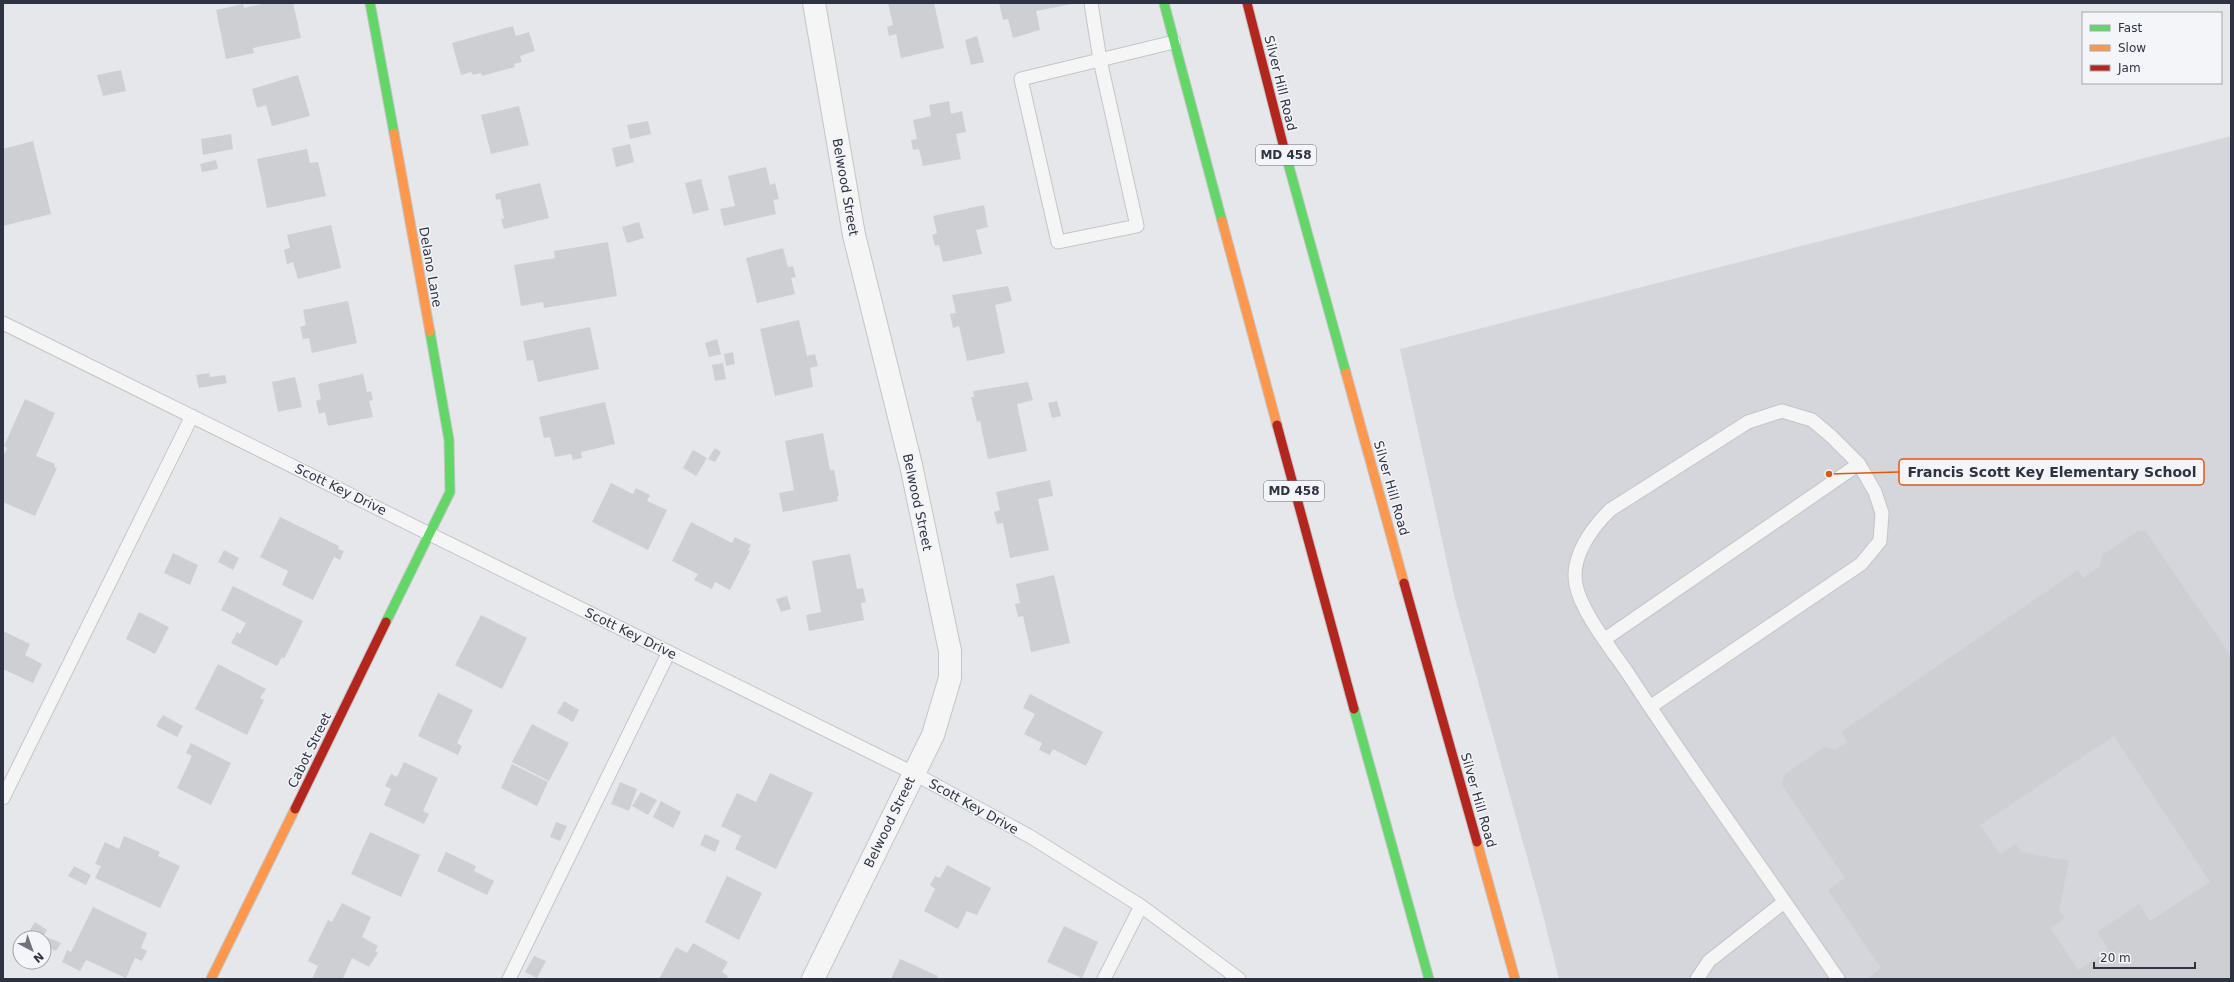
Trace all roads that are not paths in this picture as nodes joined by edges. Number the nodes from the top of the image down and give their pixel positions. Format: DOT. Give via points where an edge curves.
graph roads {
  1 [pos="370,3"];
  2 [pos="814,3"];
  3 [pos="1091,3"];
  4 [pos="1164,3"];
  5 [pos="1247,3"];
  6 [pos="1174,42"];
  7 [pos="1100,60"];
  8 [pos="3,323"];
  9 [pos="192,416"];
  10 [pos="1859,464"];
  11 [pos="430,534"];
  12 [pos="1605,639"];
  13 [pos="669,652"];
  14 [pos="1650,707"];
  15 [pos="914,773"];
  16 [pos="3,798"];
  17 [pos="1784,902"];
  18 [pos="1141,906"];
  19 [pos="211,979"];
  20 [pos="509,979"];
  21 [pos="813,979"];
  22 [pos="1104,979"];
  23 [pos="1238,979"];
  24 [pos="1429,979"];
  25 [pos="1515,979"];
  26 [pos="1697,979"];
  27 [pos="1838,979"];
  1 -- 11 [label="main road, Delano Lane" via="449,440 450,492"];
  2 -- 15 [label="street, Belwood Street" via="854,235 911,465 950,651 950,678 944,704 933,735"];
  3 -- 7 [label="lane"];
  4 -- 6 [label="main road, MD 458"];
  5 -- 25 [label="main road, Silver Hill Road / MD 458" via="1298,203"];
  6 -- 7 [label="lane"];
  6 -- 24 [label="main road, MD 458"];
  7 -- 7 [label="lane" via="1021,79 1058,242 1137,226"];
  8 -- 9 [label="lane, Scott Key Drive"];
  9 -- 11 [label="lane, Scott Key Drive"];
  9 -- 16 [label="lane"];
  10 -- 12 [label="lane"];
  10 -- 12 [label="lane" via="1812,420 1782,411 1748,422 1610,510 1592,528 1582,549 1576,567 1575,584 1584,608"];
  10 -- 14 [label="lane" via="1875,492 1882,513 1880,541 1861,564"];
  11 -- 13 [label="lane, Scott Key Drive"];
  11 -- 19 [label="main road, Cabot Street"];
  12 -- 14 [label="lane"];
  13 -- 15 [label="lane, Scott Key Drive"];
  13 -- 20 [label="lane"];
  14 -- 17 [label="lane"];
  15 -- 18 [label="lane, Scott Key Drive" via="1031,837"];
  15 -- 21 [label="street, Belwood Street"];
  17 -- 26 [label="lane" via="1709,961"];
  17 -- 27 [label="lane"];
  18 -- 22 [label="lane"];
  18 -- 23 [label="lane, Scott Key Drive"];
}
